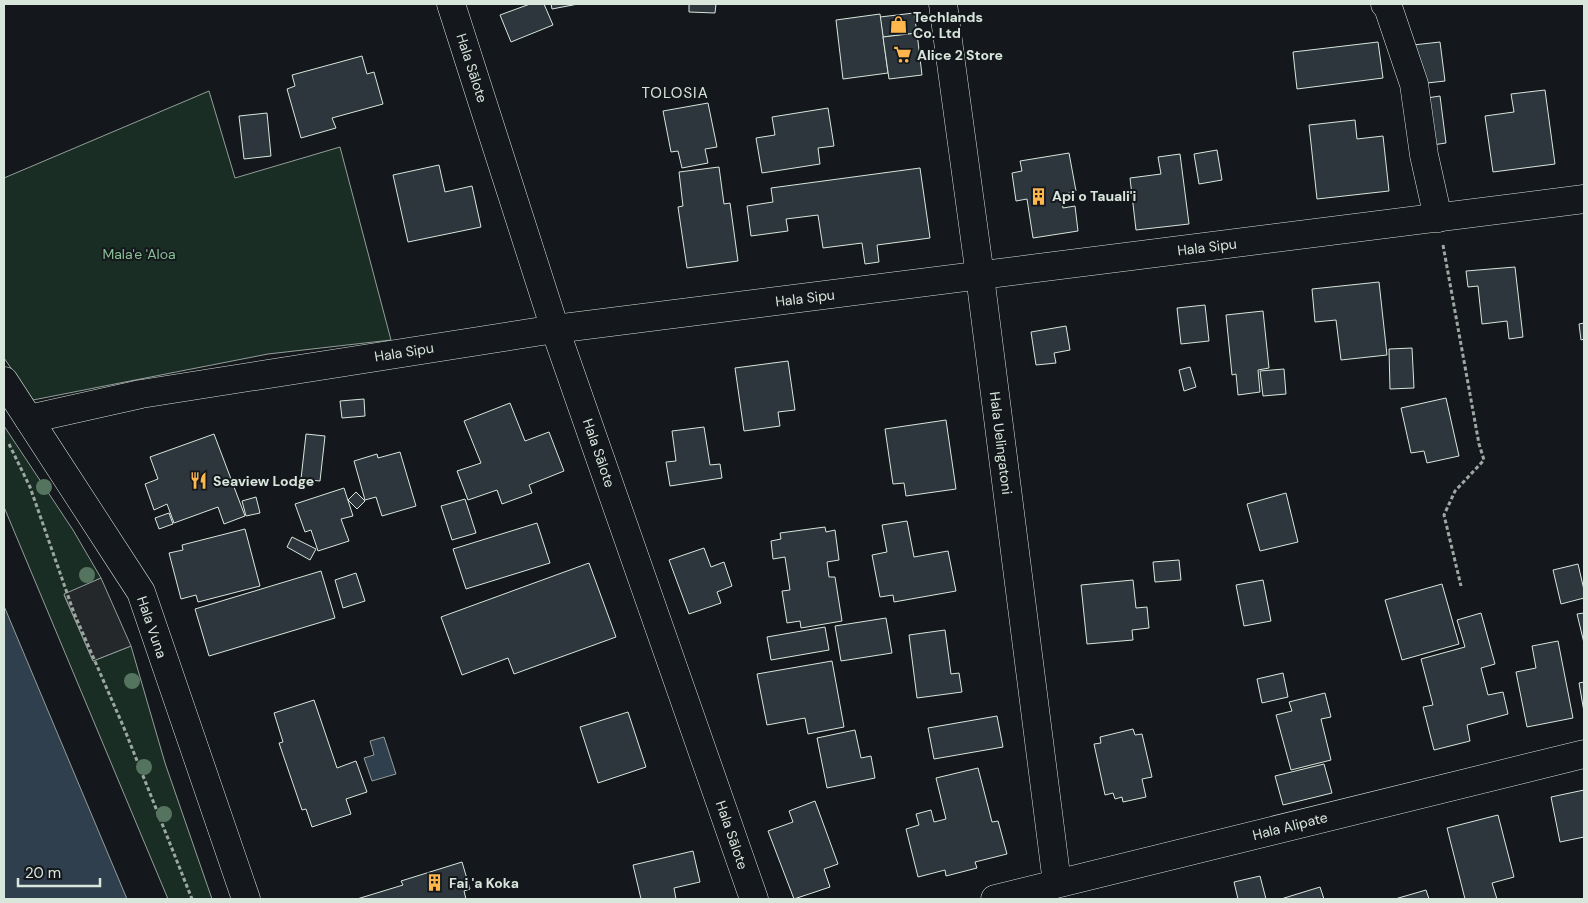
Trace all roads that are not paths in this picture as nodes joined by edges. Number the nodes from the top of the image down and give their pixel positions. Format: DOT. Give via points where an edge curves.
graph roads {
  1 [pos="451,4"];
  2 [pos="943,4"];
  3 [pos="1385,4"];
  4 [pos="1584,199"];
  5 [pos="1438,218"];
  6 [pos="980,276"];
  7 [pos="555,328"];
  8 [pos="4,381"];
  9 [pos="30,419"];
  10 [pos="1584,754"];
  11 [pos="1057,883"];
  12 [pos="246,899"];
  13 [pos="754,899"];
  14 [pos="996,899"];
  1 -- 7 [label="street, Hala Sālote"];
  2 -- 6 [label="street, Hala Uelingatoni"];
  3 -- 5 [label="street" via="1414,84 1424,155"];
  4 -- 5 [label="street, Hala Sipu"];
  5 -- 6 [label="street, Hala Sipu"];
  6 -- 7 [label="street, Hala Sipu"];
  6 -- 11 [label="street, Hala Uelingatoni"];
  7 -- 9 [label="street, Hala Sipu" via="141,394"];
  7 -- 13 [label="street, Hala Sālote"];
  8 -- 9 [label="street, Hala Vuna"];
  9 -- 12 [label="street, Hala Vuna" via="141,592"];
  10 -- 11 [label="street, Hala Alipate"];
  11 -- 14 [label="street, Hala Alipate"];
}
